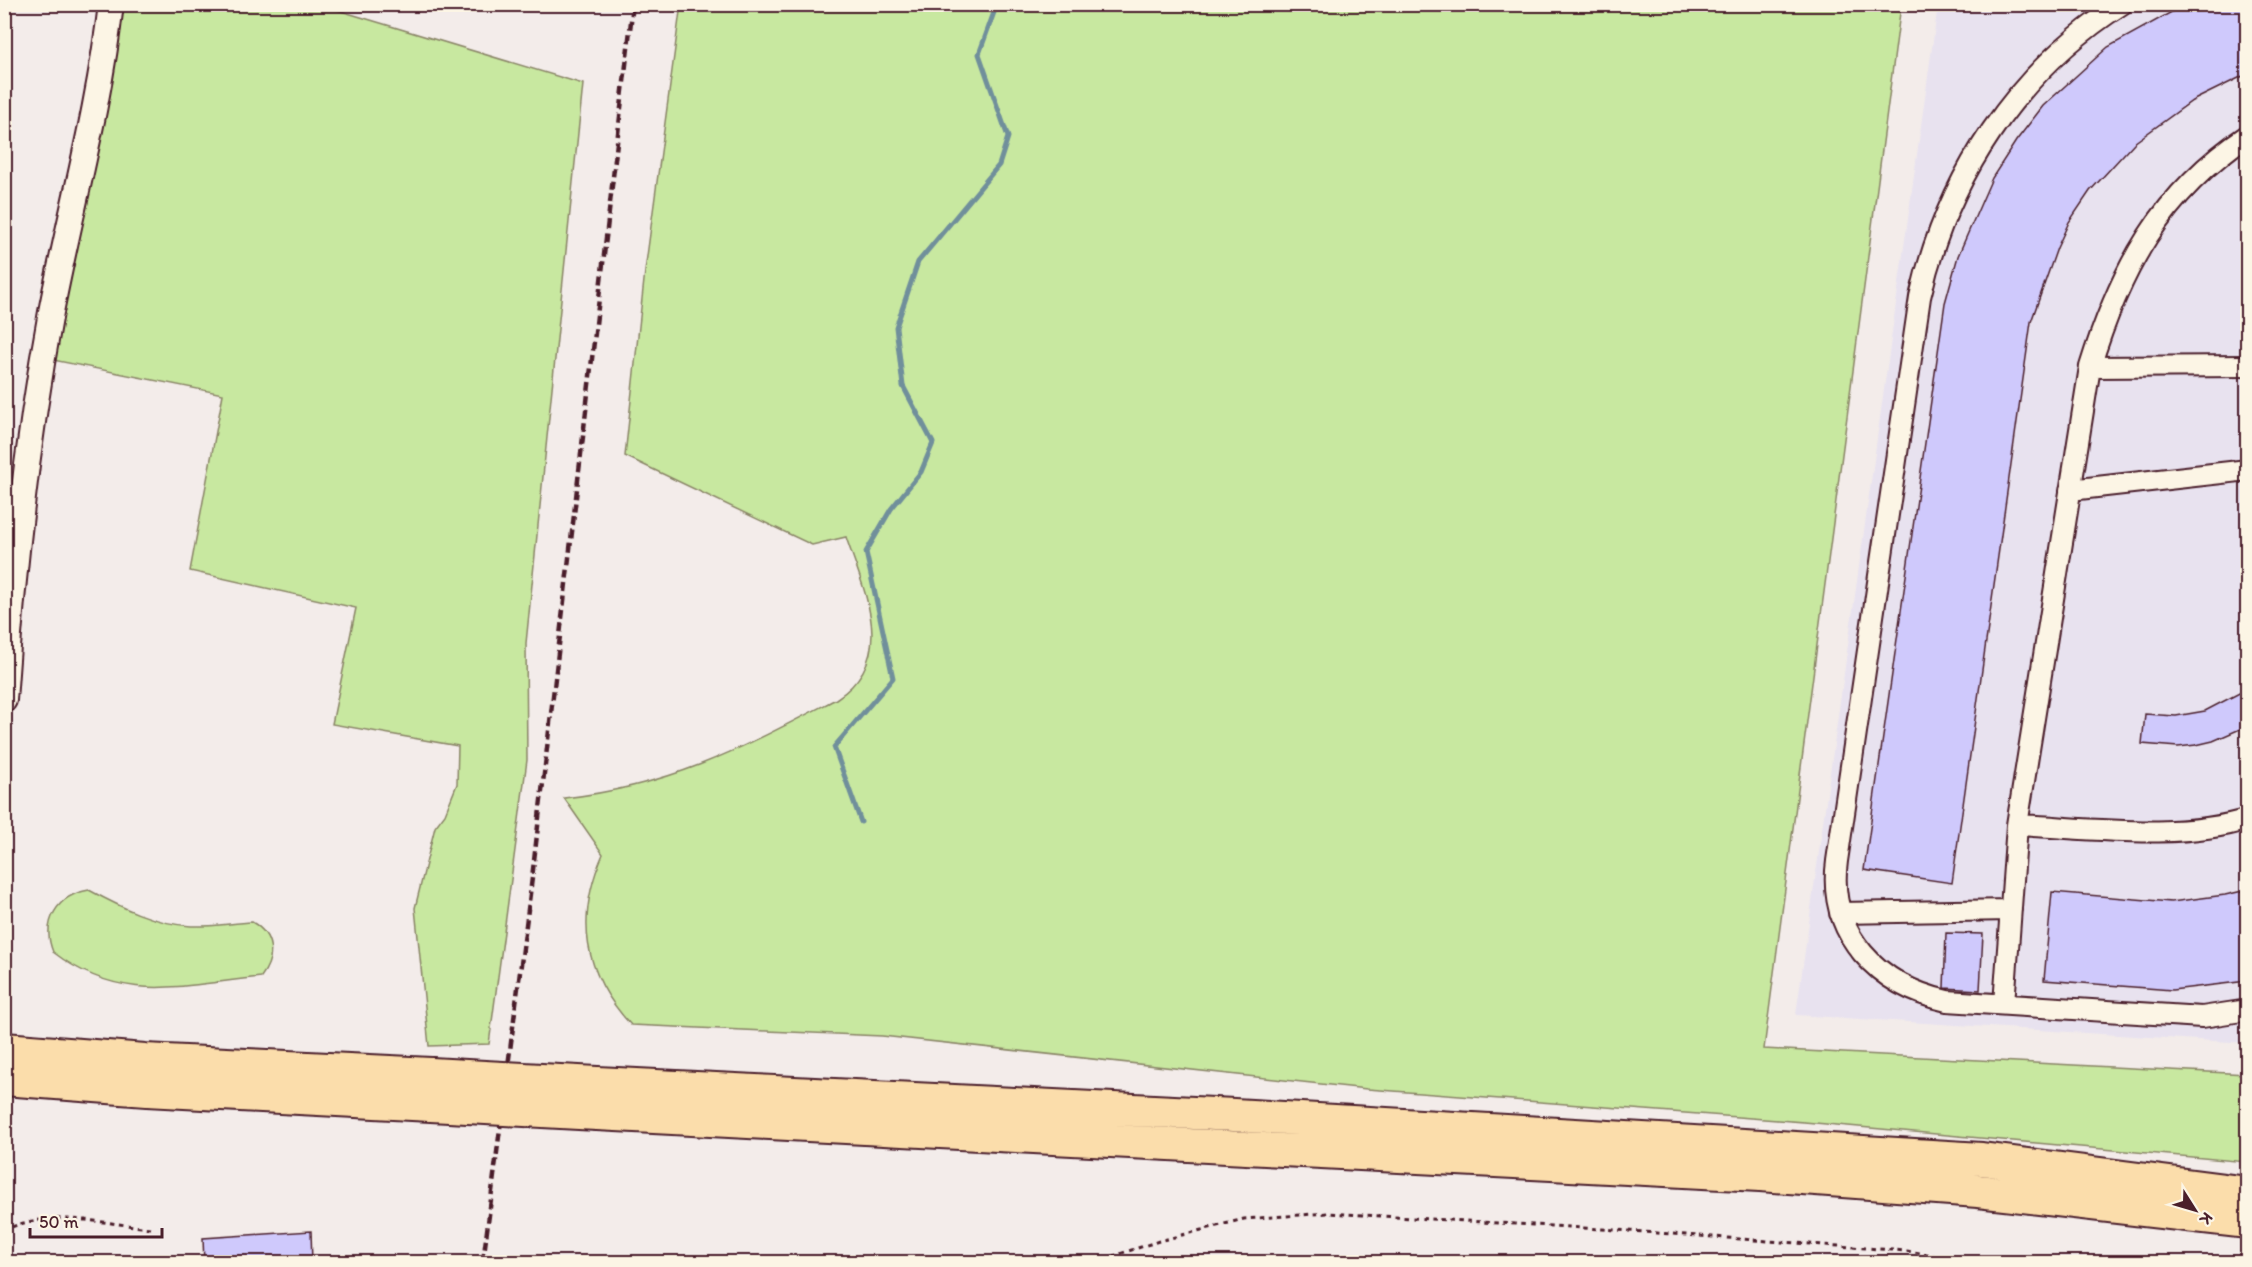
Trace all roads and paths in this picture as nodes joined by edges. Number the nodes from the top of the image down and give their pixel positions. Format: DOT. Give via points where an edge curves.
graph roads {
  1 [pos="111,4"];
  2 [pos="2122,4"];
  3 [pos="2247,135"];
  4 [pos="2247,366"];
  5 [pos="2090,367"];
  6 [pos="2247,470"];
  7 [pos="2070,490"];
  8 [pos="7,617"];
  9 [pos="4,700"];
  10 [pos="2247,819"];
  11 [pos="2017,825"];
  12 [pos="2011,910"];
  13 [pos="1840,913"];
  14 [pos="2004,1005"];
  15 [pos="2247,1010"];
  16 [pos="4,1049"];
  17 [pos="4,1079"];
  18 [pos="2247,1193"];
  19 [pos="2247,1222"];
  20 [pos="151,1227"];
  21 [pos="4,1231"];
  22 [pos="1975,1262"];
  23 [pos="1095,1263"];
  1 -- 8 [label="street" via="92,131 39,380"];
  2 -- 13 [label="street" via="2063,49 2005,111 1971,161 1934,241 1920,297 1837,861 1835,887"];
  3 -- 5 [label="street" via="2198,174 2153,225 2114,298"];
  4 -- 5 [label="street"];
  5 -- 7 [label="street"];
  6 -- 7 [label="street"];
  7 -- 11 [label="street"];
  8 -- 9 [label="street"];
  10 -- 11 [label="street" via="2217,827 2174,831"];
  11 -- 12 [label="street"];
  12 -- 13 [label="street"];
  12 -- 14 [label="street"];
  13 -- 14 [label="street" via="1859,947 1900,984 1947,1001"];
  14 -- 15 [label="street" via="2202,1017"];
  16 -- 18 [label="highway, bridge" via="145,1060 1245,1116 1982,1159"];
  17 -- 19 [label="highway, bridge" via="147,1090 1760,1175 1978,1191"];
  20 -- 21 [label="path" via="46,1219 22,1222"];
  22 -- 23 [label="path" via="1907,1251 1328,1213 1244,1219"];
}
